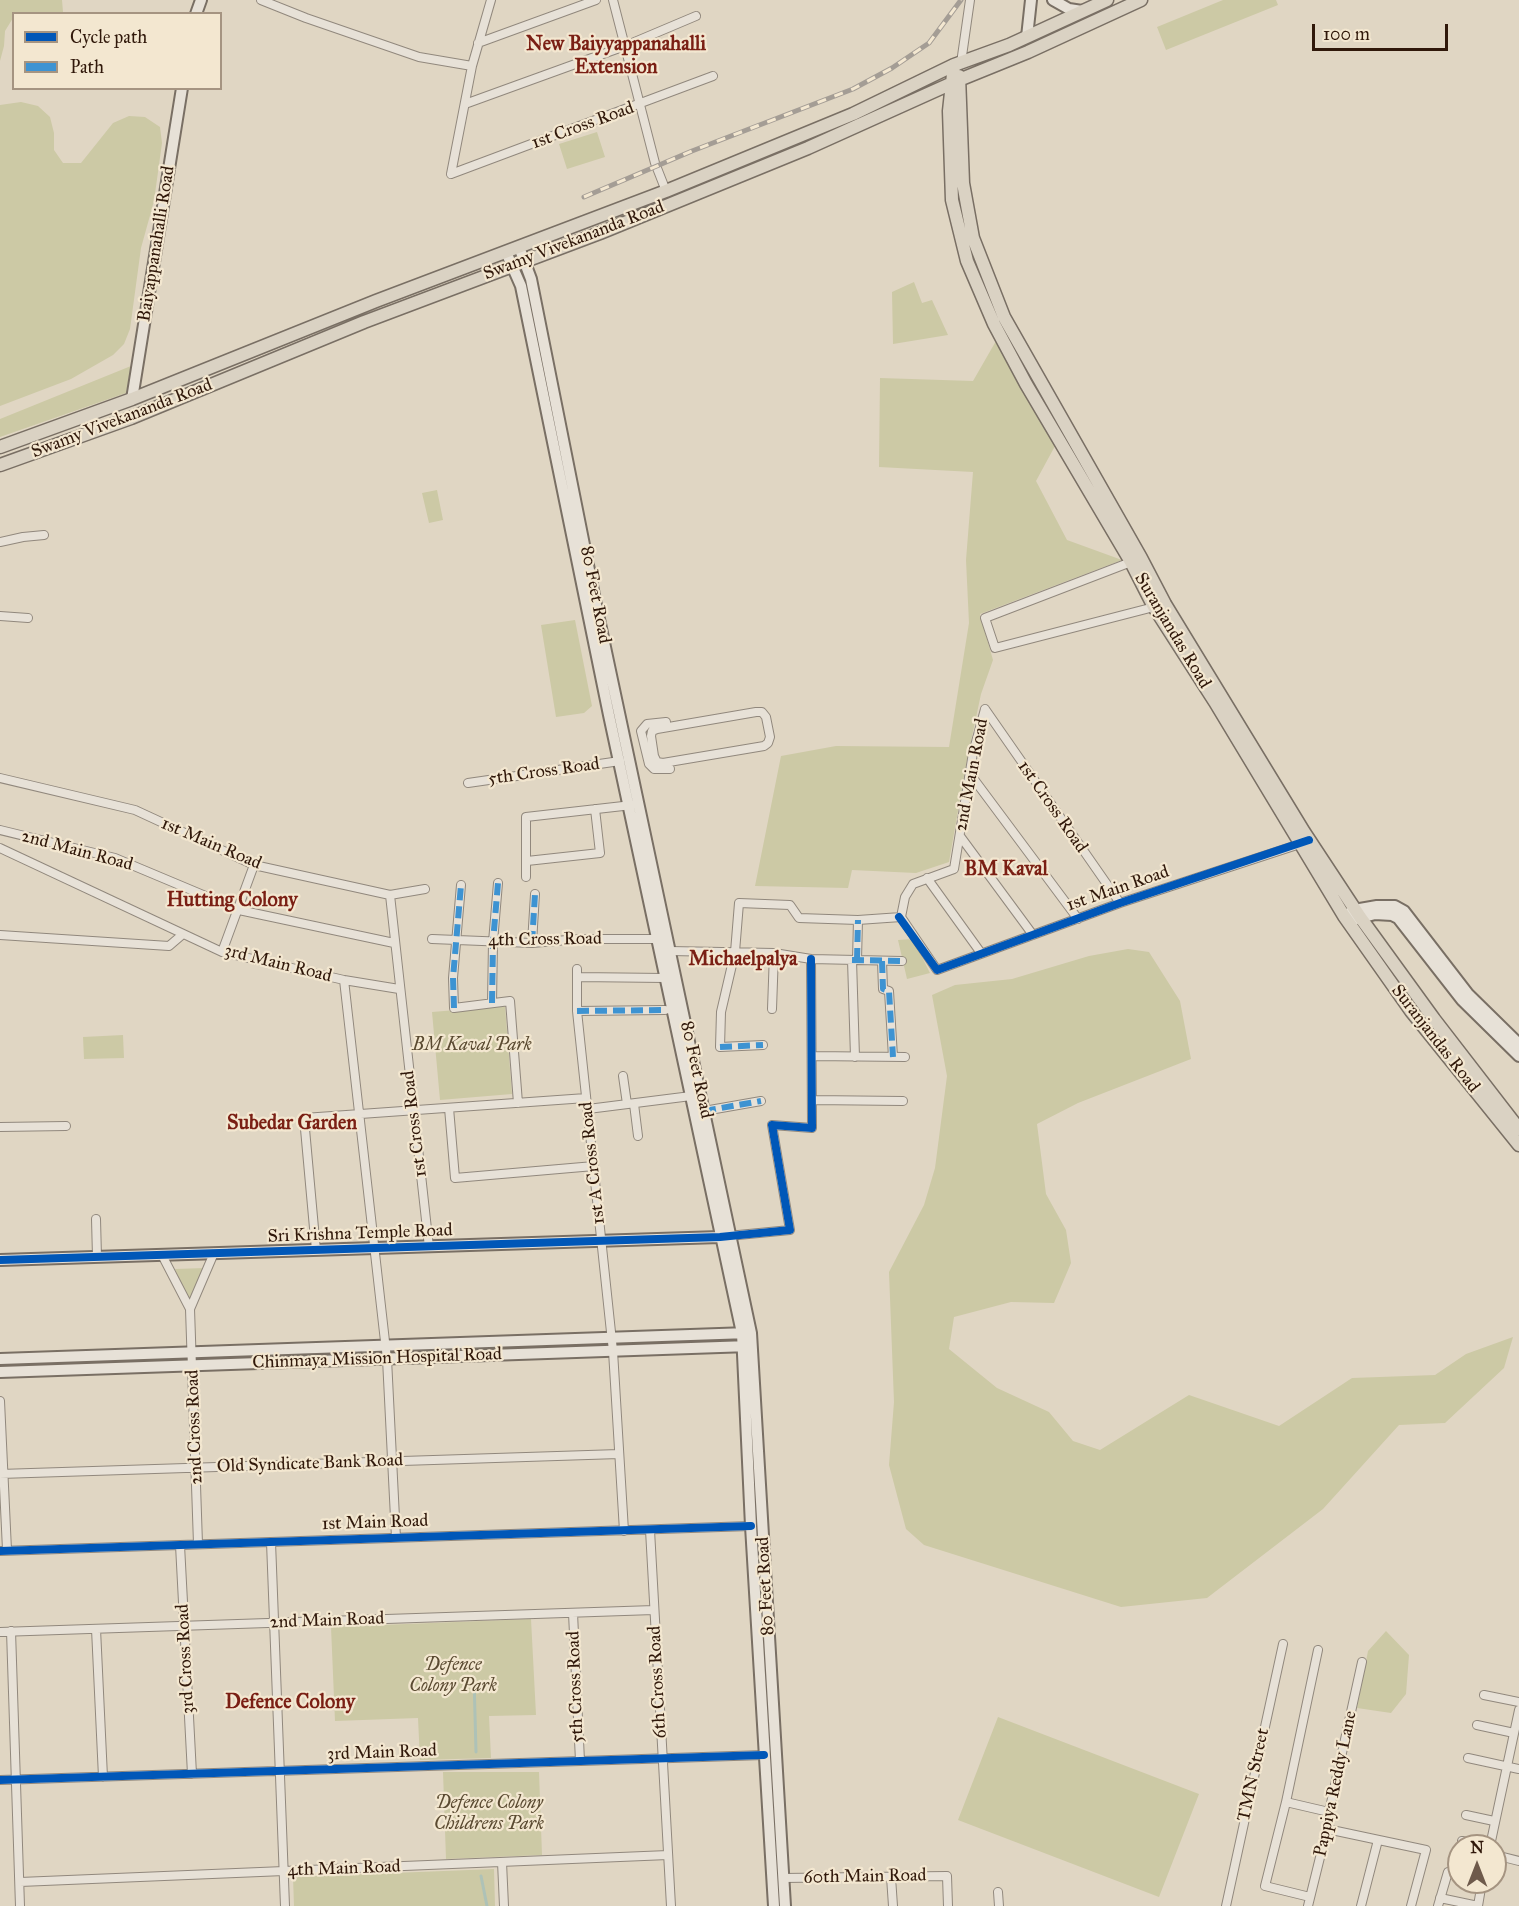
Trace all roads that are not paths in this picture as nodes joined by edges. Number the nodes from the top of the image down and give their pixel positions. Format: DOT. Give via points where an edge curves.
graph roads {
  1 [pos="261,0"];
  2 [pos="491,0"];
  3 [pos="596,0"];
  4 [pos="613,0"];
  5 [pos="970,0"];
  6 [pos="1031,0"];
  7 [pos="1053,0"];
  8 [pos="1107,0"];
  9 [pos="1141,0"];
  10 [pos="1082,11"];
  11 [pos="696,16"];
  12 [pos="1027,37"];
  13 [pos="478,43"];
  14 [pos="625,46"];
  15 [pos="958,64"];
  16 [pos="472,66"];
  17 [pos="713,76"];
  18 [pos="955,81"];
  19 [pos="182,90"];
  20 [pos="465,104"];
  21 [pos="640,105"];
  22 [pos="666,190"];
  23 [pos="519,247"];
  24 [pos="506,252"];
  25 [pos="526,262"];
  26 [pos="512,266"];
  27 [pos="132,399"];
  28 [pos="0,447"];
  29 [pos="0,465"];
  30 [pos="44,536"];
  31 [pos="0,542"];
  32 [pos="1131,562"];
  33 [pos="1154,607"];
  34 [pos="0,615"];
  35 [pos="28,618"];
  36 [pos="986,709"];
  37 [pos="666,722"];
  38 [pos="648,748"];
  39 [pos="628,752"];
  40 [pos="620,762"];
  41 [pos="670,769"];
  42 [pos="970,774"];
  43 [pos="0,778"];
  44 [pos="468,783"];
  45 [pos="634,804"];
  46 [pos="595,809"];
  47 [pos="0,830"];
  48 [pos="960,836"];
  49 [pos="1305,842"];
  50 [pos="0,848"];
  51 [pos="527,861"];
  52 [pos="254,865"];
  53 [pos="526,877"];
  54 [pos="927,878"];
  55 [pos="498,883"];
  56 [pos="461,885"];
  57 [pos="425,889"];
  58 [pos="535,894"];
  59 [pos="390,895"];
  60 [pos="1120,903"];
  61 [pos="238,910"];
  62 [pos="1352,916"];
  63 [pos="900,917"];
  64 [pos="1078,919"];
  65 [pos="858,920"];
  66 [pos="183,934"];
  67 [pos="0,935"];
  68 [pos="1033,935"];
  69 [pos="432,939"];
  70 [pos="455,939"];
  71 [pos="657,939"];
  72 [pos="493,942"];
  73 [pos="394,943"];
  74 [pos="532,943"];
  75 [pos="670,951"];
  76 [pos="222,952"];
  77 [pos="735,952"];
  78 [pos="774,953"];
  79 [pos="981,953"];
  80 [pos="811,959"];
  81 [pos="855,960"];
  82 [pos="882,961"];
  83 [pos="902,961"];
  84 [pos="665,978"];
  85 [pos="344,980"];
  86 [pos="399,989"];
  87 [pos="492,1003"];
  88 [pos="772,1009"];
  89 [pos="665,1010"];
  90 [pos="577,1011"];
  91 [pos="1519,1044"];
  92 [pos="763,1045"];
  93 [pos="812,1056"];
  94 [pos="1519,1056"];
  95 [pos="855,1057"];
  96 [pos="892,1057"];
  97 [pos="904,1057"];
  98 [pos="623,1076"];
  99 [pos="691,1096"];
  100 [pos="586,1098"];
  101 [pos="812,1100"];
  102 [pos="761,1101"];
  103 [pos="903,1101"];
  104 [pos="518,1103"];
  105 [pos="630,1104"];
  106 [pos="449,1108"];
  107 [pos="588,1109"];
  108 [pos="413,1110"];
  109 [pos="704,1111"];
  110 [pos="360,1114"];
  111 [pos="66,1126"];
  112 [pos="0,1127"];
  113 [pos="1519,1129"];
  114 [pos="638,1136"];
  115 [pos="1519,1145"];
  116 [pos="594,1166"];
  117 [pos="96,1219"];
  118 [pos="725,1237"];
  119 [pos="602,1241"];
  120 [pos="429,1246"];
  121 [pos="375,1248"];
  122 [pos="316,1250"];
  123 [pos="214,1254"];
  124 [pos="162,1255"];
  125 [pos="97,1257"];
  126 [pos="0,1260"];
  127 [pos="190,1310"];
  128 [pos="746,1333"];
  129 [pos="612,1338"];
  130 [pos="385,1344"];
  131 [pos="748,1346"];
  132 [pos="192,1351"];
  133 [pos="614,1351"];
  134 [pos="0,1359"];
  135 [pos="387,1359"];
  136 [pos="193,1366"];
  137 [pos="0,1372"];
  138 [pos="0,1401"];
  139 [pos="753,1447"];
  140 [pos="619,1454"];
  141 [pos="392,1461"];
  142 [pos="196,1468"];
  143 [pos="2,1474"];
  144 [pos="751,1526"];
  145 [pos="624,1530"];
  146 [pos="650,1530"];
  147 [pos="396,1538"];
  148 [pos="271,1542"];
  149 [pos="198,1544"];
  150 [pos="180,1545"];
  151 [pos="4,1551"];
  152 [pos="654,1610"];
  153 [pos="573,1613"];
  154 [pos="274,1623"];
  155 [pos="184,1626"];
  156 [pos="96,1629"];
  157 [pos="10,1631"];
  158 [pos="0,1632"];
  159 [pos="1283,1644"];
  160 [pos="1318,1650"];
  161 [pos="1362,1662"];
  162 [pos="1484,1695"];
  163 [pos="1519,1702"];
  164 [pos="1519,1710"];
  165 [pos="1477,1725"];
  166 [pos="1514,1733"];
  167 [pos="764,1755"];
  168 [pos="663,1758"];
  169 [pos="1468,1758"];
  170 [pos="580,1761"];
  171 [pos="1506,1766"];
  172 [pos="1519,1769"];
  173 [pos="280,1771"];
  174 [pos="192,1774"];
  175 [pos="103,1777"];
  176 [pos="0,1780"];
  177 [pos="16,1780"];
  178 [pos="1286,1802"];
  179 [pos="1329,1812"];
  180 [pos="1467,1815"];
  181 [pos="1327,1829"];
  182 [pos="1489,1834"];
  183 [pos="1490,1834"];
  184 [pos="1378,1840"];
  185 [pos="668,1856"];
  186 [pos="502,1862"];
  187 [pos="284,1871"];
  188 [pos="1447,1875"];
  189 [pos="891,1877"];
  190 [pos="783,1878"];
  191 [pos="20,1882"];
  192 [pos="999,1892"];
  193 [pos="1310,1897"];
  194 [pos="1439,1902"];
  195 [pos="20,1906"];
  196 [pos="285,1906"];
  197 [pos="504,1906"];
  198 [pos="671,1906"];
  199 [pos="774,1906"];
  200 [pos="784,1906"];
  201 [pos="893,1906"];
  202 [pos="948,1906"];
  203 [pos="999,1906"];
  204 [pos="1226,1906"];
  205 [pos="1308,1906"];
  206 [pos="1361,1906"];
  207 [pos="1411,1906"];
  208 [pos="1476,1906"];
  1 -- 16 [label="street" via="419,57"];
  2 -- 13 [label="street"];
  3 -- 13 [label="street"];
  4 -- 14 [label="street"];
  5 -- 15 [label="street"];
  6 -- 12 [label="main road"];
  7 -- 10 [label="main road"];
  8 -- 10 [label="main road, Swamy Vivekananda Road"];
  9 -- 18 [label="main road, Swamy Vivekananda Road"];
  10 -- 12 [label="main road, Swamy Vivekananda Road"];
  11 -- 14 [label="street"];
  12 -- 15 [label="main road, Swamy Vivekananda Road"];
  13 -- 16 [label="street"];
  14 -- 20 [label="street"];
  14 -- 21 [label="street"];
  15 -- 18 [label="main road, Suranjandas Road"];
  15 -- 22 [label="main road, Swamy Vivekananda Road" via="853,114"];
  16 -- 20 [label="street"];
  17 -- 21 [label="street, 1st Cross Road"];
  18 -- 25 [label="main road, Swamy Vivekananda Road" via="808,148"];
  18 -- 32 [label="main road, Suranjandas Road" via="949,111 952,200 967,261 1026,384"];
  18 -- 49 [label="main road, Suranjandas Road" via="963,183 973,238 1004,317 1165,604"];
  19 -- 27 [label="main road, Baiyappanahalli Road"];
  20 -- 21 [label="street, 1st Cross Road" via="452,174"];
  21 -- 22 [label="street"];
  22 -- 23 [label="main road, Swamy Vivekananda Road"];
  23 -- 24 [label="main road, Swamy Vivekananda Road"];
  23 -- 25 [label="main road, 80 Feet Road"];
  24 -- 26 [label="main road, 80 Feet Road"];
  24 -- 27 [label="main road, Swamy Vivekananda Road"];
  25 -- 26 [label="main road, Swamy Vivekananda Road"];
  25 -- 39 [label="main road, 80 Feet Road"];
  26 -- 29 [label="main road, Swamy Vivekananda Road" via="131,418"];
  26 -- 40 [label="main road, 80 Feet Road" via="520,286"];
  27 -- 28 [label="main road, Swamy Vivekananda Road"];
  30 -- 31 [label="street"];
  32 -- 33 [label="main road, Suranjandas Road"];
  32 -- 33 [label="street" via="985,618 995,648"];
  33 -- 49 [label="main road, Suranjandas Road"];
  34 -- 35 [label="street"];
  36 -- 42 [label="street, 2nd Main Road"];
  36 -- 60 [label="street, 1st Cross Road"];
  37 -- 38 [label="street" via="644,726 641,731"];
  38 -- 38 [label="street" via="657,762 663,763 764,746 770,737 766,717 756,712 657,729 652,731"];
  38 -- 39 [label="street"];
  38 -- 41 [label="street" via="652,768"];
  39 -- 45 [label="main road, 80 Feet Road"];
  40 -- 44 [label="street, 5th Cross Road"];
  40 -- 45 [label="main road, 80 Feet Road"];
  42 -- 48 [label="street, 2nd Main Road"];
  42 -- 64 [label="street"];
  43 -- 52 [label="street, 1st Main Road" via="135,810"];
  45 -- 46 [label="street"];
  45 -- 71 [label="main road, 80 Feet Road"];
  45 -- 75 [label="main road, 80 Feet Road"];
  46 -- 51 [label="street" via="526,817"];
  46 -- 51 [label="street" via="600,853"];
  47 -- 61 [label="street, 2nd Main Road" via="116,858"];
  48 -- 54 [label="street, 2nd Main Road" via="954,869"];
  48 -- 68 [label="street"];
  49 -- 60 [label="street, 1st Main Road"];
  49 -- 62 [label="main road, Suranjandas Road"];
  50 -- 66 [label="street, 3rd Main Road"];
  51 -- 53 [label="street"];
  52 -- 59 [label="street, 1st Main Road"];
  52 -- 61 [label="street"];
  54 -- 63 [label="street, 2nd Main Road" via="913,884"];
  54 -- 79 [label="street"];
  55 -- 72 [label="street"];
  56 -- 70 [label="street"];
  57 -- 59 [label="street, 1st Main Road"];
  58 -- 74 [label="street"];
  59 -- 73 [label="street, 1st Cross Road"];
  60 -- 64 [label="street, 1st Main Road"];
  61 -- 73 [label="street, 2nd Main Road"];
  61 -- 76 [label="street"];
  62 -- 91 [label="main road" via="1369,906 1395,906 1404,911 1468,994"];
  62 -- 94 [label="main road" via="1398,918 1462,1000"];
  62 -- 113 [label="main road, Suranjandas Road"];
  62 -- 115 [label="main road, Suranjandas Road" via="1411,1011"];
  63 -- 65 [label="street"];
  63 -- 79 [label="street, 1st Main Road" via="937,970"];
  64 -- 68 [label="street, 1st Main Road"];
  65 -- 77 [label="street" via="799,918 790,905 739,903"];
  65 -- 81 [label="street"];
  66 -- 67 [label="street" via="169,946"];
  66 -- 76 [label="street, 3rd Main Road"];
  68 -- 79 [label="street, 1st Main Road"];
  69 -- 70 [label="street, 4th Cross Road"];
  70 -- 72 [label="street, 4th Cross Road"];
  70 -- 87 [label="street" via="454,1008"];
  71 -- 74 [label="street, 4th Cross Road"];
  71 -- 84 [label="main road, 80 Feet Road"];
  72 -- 74 [label="street, 4th Cross Road"];
  72 -- 87 [label="street"];
  73 -- 86 [label="street, 1st Cross Road"];
  75 -- 77 [label="street"];
  75 -- 109 [label="main road, 80 Feet Road"];
  76 -- 85 [label="street, 3rd Main Road"];
  77 -- 78 [label="street"];
  77 -- 92 [label="street" via="721,1012 720,1047"];
  78 -- 80 [label="street"];
  78 -- 88 [label="street"];
  80 -- 81 [label="street"];
  80 -- 93 [label="street"];
  81 -- 82 [label="street"];
  81 -- 95 [label="street"];
  82 -- 83 [label="street"];
  82 -- 96 [label="street" via="883,989 889,991"];
  84 -- 90 [label="street, 1st A Cross Road" via="577,973"];
  84 -- 99 [label="main road, 80 Feet Road"];
  85 -- 86 [label="street, 3rd Main Road"];
  85 -- 110 [label="street"];
  86 -- 108 [label="street, 1st Cross Road"];
  87 -- 104 [label="street" via="510,1001"];
  89 -- 90 [label="street"];
  90 -- 100 [label="street, 1st A Cross Road"];
  93 -- 95 [label="street"];
  93 -- 101 [label="street"];
  95 -- 96 [label="street"];
  96 -- 97 [label="street"];
  98 -- 105 [label="street"];
  99 -- 105 [label="street"];
  99 -- 118 [label="main road, 80 Feet Road"];
  100 -- 104 [label="street"];
  100 -- 107 [label="street, 1st A Cross Road"];
  101 -- 103 [label="street"];
  101 -- 118 [label="street" via="812,1128 772,1125 790,1230"];
  102 -- 109 [label="street"];
  104 -- 106 [label="street"];
  105 -- 107 [label="street"];
  105 -- 114 [label="street"];
  106 -- 108 [label="street"];
  106 -- 116 [label="street" via="455,1178"];
  107 -- 116 [label="street, 1st A Cross Road"];
  108 -- 110 [label="street"];
  108 -- 120 [label="street, 1st Cross Road"];
  109 -- 118 [label="main road, 80 Feet Road"];
  110 -- 121 [label="street"];
  110 -- 122 [label="street" via="304,1118"];
  111 -- 112 [label="street"];
  116 -- 119 [label="street, 1st A Cross Road"];
  117 -- 125 [label="street"];
  118 -- 119 [label="main road, Sri Krishna Temple Road"];
  118 -- 128 [label="main road, 80 Feet Road"];
  119 -- 120 [label="main road, Sri Krishna Temple Road"];
  119 -- 129 [label="street, 1st A Cross Road"];
  120 -- 121 [label="main road, Sri Krishna Temple Road"];
  121 -- 122 [label="main road, Sri Krishna Temple Road"];
  121 -- 130 [label="street"];
  122 -- 123 [label="main road, Sri Krishna Temple Road"];
  123 -- 124 [label="main road, Sri Krishna Temple Road"];
  123 -- 127 [label="street, 2nd Cross Road"];
  124 -- 125 [label="main road, Sri Krishna Temple Road"];
  124 -- 127 [label="street, 2nd Cross Road"];
  125 -- 126 [label="main road, Sri Krishna Temple Road"];
  127 -- 132 [label="street, 2nd Cross Road"];
  128 -- 129 [label="main road, Chinmaya Mission Hospital Road"];
  128 -- 131 [label="main road, 80 Feet Road"];
  129 -- 130 [label="main road, Chinmaya Mission Hospital Road"];
  129 -- 133 [label="street, 1st A Cross Road"];
  130 -- 132 [label="main road, Chinmaya Mission Hospital Road"];
  130 -- 135 [label="street"];
  131 -- 133 [label="main road, Chinmaya Mission Hospital Road"];
  131 -- 139 [label="main road, 80 Feet Road"];
  132 -- 134 [label="main road, Chinmaya Mission Hospital Road"];
  132 -- 136 [label="street, 2nd Cross Road"];
  133 -- 135 [label="main road, Chinmaya Mission Hospital Road"];
  133 -- 140 [label="street"];
  135 -- 136 [label="main road, Chinmaya Mission Hospital Road"];
  135 -- 141 [label="street"];
  136 -- 137 [label="main road, Chinmaya Mission Hospital Road"];
  136 -- 142 [label="street, 2nd Cross Road"];
  138 -- 143 [label="street"];
  139 -- 144 [label="main road, 80 Feet Road"];
  139 -- 190 [label="main road, 80 Feet Road"];
  140 -- 141 [label="street, Old Syndicate Bank Road"];
  140 -- 145 [label="street"];
  141 -- 142 [label="street, Old Syndicate Bank Road"];
  141 -- 147 [label="street"];
  142 -- 143 [label="street, Old Syndicate Bank Road"];
  142 -- 149 [label="street, 2nd Cross Road"];
  143 -- 151 [label="street"];
  144 -- 146 [label="street, 1st Main Road"];
  144 -- 167 [label="main road, 80 Feet Road"];
  145 -- 146 [label="street, 1st Main Road"];
  145 -- 147 [label="street, 1st Main Road"];
  146 -- 152 [label="street, 6th Cross Road"];
  147 -- 148 [label="street, 1st Main Road"];
  148 -- 149 [label="street, 1st Main Road"];
  148 -- 154 [label="street"];
  149 -- 150 [label="street, 1st Main Road"];
  150 -- 151 [label="street, 1st Main Road"];
  150 -- 155 [label="street, 3rd Cross Road"];
  152 -- 153 [label="street, 2nd Main Road"];
  152 -- 168 [label="street, 6th Cross Road"];
  153 -- 154 [label="street, 2nd Main Road"];
  153 -- 170 [label="street, 5th Cross Road"];
  154 -- 155 [label="street, 2nd Main Road"];
  154 -- 173 [label="street"];
  155 -- 156 [label="street, 2nd Main Road"];
  155 -- 174 [label="street, 3rd Cross Road"];
  156 -- 157 [label="street, 2nd Main Road"];
  156 -- 175 [label="street"];
  157 -- 158 [label="street, 2nd Main Road"];
  157 -- 177 [label="street"];
  159 -- 204 [label="street, TMN Street"];
  160 -- 178 [label="street"];
  161 -- 179 [label="street, Pappiya Reddy Lane"];
  162 -- 163 [label="street"];
  164 -- 166 [label="street"];
  165 -- 166 [label="street"];
  166 -- 171 [label="street"];
  167 -- 168 [label="street, 3rd Main Road"];
  167 -- 199 [label="main road, 80 Feet Road"];
  168 -- 170 [label="street, 3rd Main Road"];
  168 -- 185 [label="street, 6th Cross Road"];
  169 -- 171 [label="street"];
  170 -- 173 [label="street, 3rd Main Road"];
  171 -- 172 [label="street"];
  171 -- 183 [label="street"];
  173 -- 174 [label="street, 3rd Main Road"];
  173 -- 187 [label="street"];
  174 -- 175 [label="street, 3rd Main Road"];
  175 -- 177 [label="street, 3rd Main Road"];
  176 -- 177 [label="street, 3rd Main Road"];
  177 -- 191 [label="street"];
  178 -- 179 [label="street"];
  178 -- 193 [label="street" via="1265,1886"];
  179 -- 181 [label="street, Pappiya Reddy Lane"];
  180 -- 182 [label="street"];
  181 -- 184 [label="street"];
  181 -- 193 [label="street, Pappiya Reddy Lane"];
  184 -- 206 [label="street"];
  184 -- 207 [label="street" via="1426,1850"];
  185 -- 186 [label="street, 4th Main Road"];
  185 -- 198 [label="street, 6th Cross Road"];
  186 -- 187 [label="street, 4th Main Road"];
  186 -- 197 [label="street"];
  187 -- 191 [label="street, 4th Main Road"];
  187 -- 196 [label="street"];
  188 -- 194 [label="street"];
  189 -- 190 [label="street, 60th Main Road"];
  189 -- 201 [label="street"];
  189 -- 202 [label="street, 60th Main Road" via="947,1876"];
  190 -- 200 [label="main road, 80 Feet Road"];
  191 -- 195 [label="street"];
  192 -- 203 [label="street"];
  193 -- 205 [label="street, Pappiya Reddy Lane"];
  194 -- 208 [label="street"];
}
